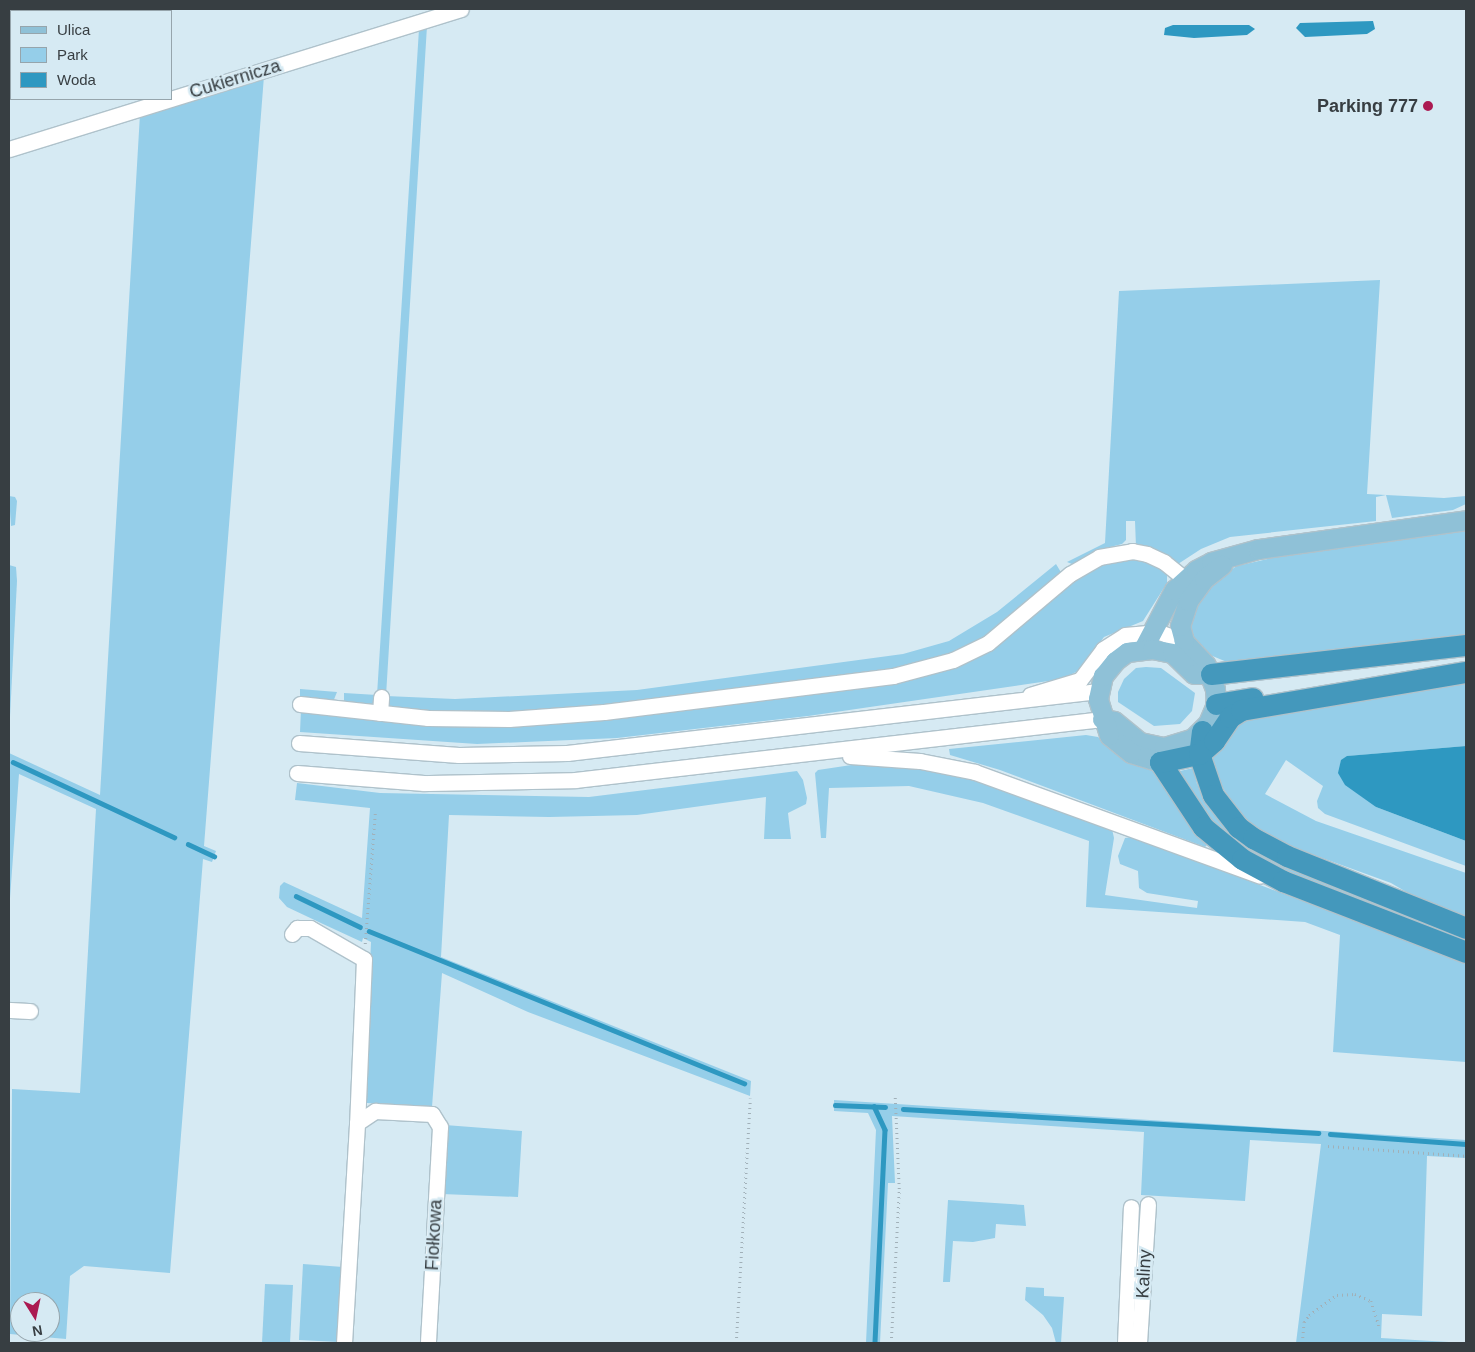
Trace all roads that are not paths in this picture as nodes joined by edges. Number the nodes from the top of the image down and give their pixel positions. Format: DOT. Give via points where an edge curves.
graph roads {
  1 [pos="462,9"];
  2 [pos="172,99"];
  3 [pos="168,100"];
  4 [pos="9,149"];
  5 [pos="1466,520"];
  6 [pos="1236,555"];
  7 [pos="1185,579"];
  8 [pos="1151,632"];
  9 [pos="1184,641"];
  10 [pos="1466,645"];
  11 [pos="1143,649"];
  12 [pos="1466,672"];
  13 [pos="1210,674"];
  14 [pos="1422,678"];
  15 [pos="1098,691"];
  16 [pos="381,697"];
  17 [pos="1015,701"];
  18 [pos="300,704"];
  19 [pos="1216,704"];
  20 [pos="380,713"];
  21 [pos="1102,719"];
  22 [pos="1202,731"];
  23 [pos="299,743"];
  24 [pos="806,754"];
  25 [pos="1199,754"];
  26 [pos="1160,762"];
  27 [pos="297,773"];
  28 [pos="1283,881"];
  29 [pos="1466,928"];
  30 [pos="292,934"];
  31 [pos="1466,952"];
  32 [pos="9,1010"];
  33 [pos="30,1011"];
  34 [pos="357,1123"];
  35 [pos="1148,1204"];
  36 [pos="1131,1207"];
  37 [pos="344,1343"];
  38 [pos="428,1343"];
  39 [pos="1124,1343"];
  40 [pos="1140,1343"];
  1 -- 2 [label="street, Cukiernicza"];
  3 -- 4 [label="street, Cukiernicza"];
  5 -- 6 [label="main road" via="1297,543"];
  6 -- 7 [label="main road" via="1204,565"];
  6 -- 9 [label="main road" via="1204,579 1188,601 1180,626"];
  7 -- 8 [label="main road" via="1171,595"];
  7 -- 20 [label="street" via="1164,562 1147,554 1132,551 1099,557 1070,574 988,643 954,660 902,674 553,717 468,720"];
  8 -- 9 [label="street"];
  8 -- 11 [label="main road"];
  8 -- 17 [label="street" via="1117,638 1074,684 1042,690"];
  9 -- 13 [label="main road" via="1202,658"];
  10 -- 13 [label="highway"];
  11 -- 13 [label="main road" via="1166,651 1178,657 1194,674"];
  11 -- 15 [label="main road" via="1128,652 1115,661 1103,676"];
  12 -- 14 [label="highway"];
  13 -- 19 [label="main road"];
  14 -- 19 [label="highway" via="1391,677"];
  14 -- 25 [label="highway" via="1383,688 1241,710 1230,716 1214,741"];
  15 -- 17 [label="street"];
  15 -- 21 [label="main road"];
  16 -- 20 [label="street"];
  17 -- 23 [label="street" via="567,753 441,755"];
  18 -- 20 [label="street"];
  19 -- 22 [label="main road"];
  21 -- 22 [label="main road" via="1114,720 1140,742 1156,746 1183,743"];
  21 -- 24 [label="street"];
  21 -- 26 [label="main road" via="1109,735 1121,747 1141,758"];
  22 -- 25 [label="highway"];
  24 -- 27 [label="street" via="625,776 498,784 424,784"];
  24 -- 28 [label="street" via="920,761 975,772 1226,865"];
  25 -- 26 [label="highway"];
  25 -- 29 [label="highway" via="1214,795 1238,826 1253,838 1287,856"];
  26 -- 28 [label="highway" via="1211,835 1236,855"];
  28 -- 31 [label="highway"];
  30 -- 34 [label="street" via="297,928 310,928 364,960"];
  32 -- 33 [label="street"];
  34 -- 37 [label="street"];
  34 -- 38 [label="street, Fiołkowa" via="375,1111 432,1114 440,1127"];
  35 -- 40 [label="street, Kaliny"];
  36 -- 39 [label="street, Kaliny"];
}
